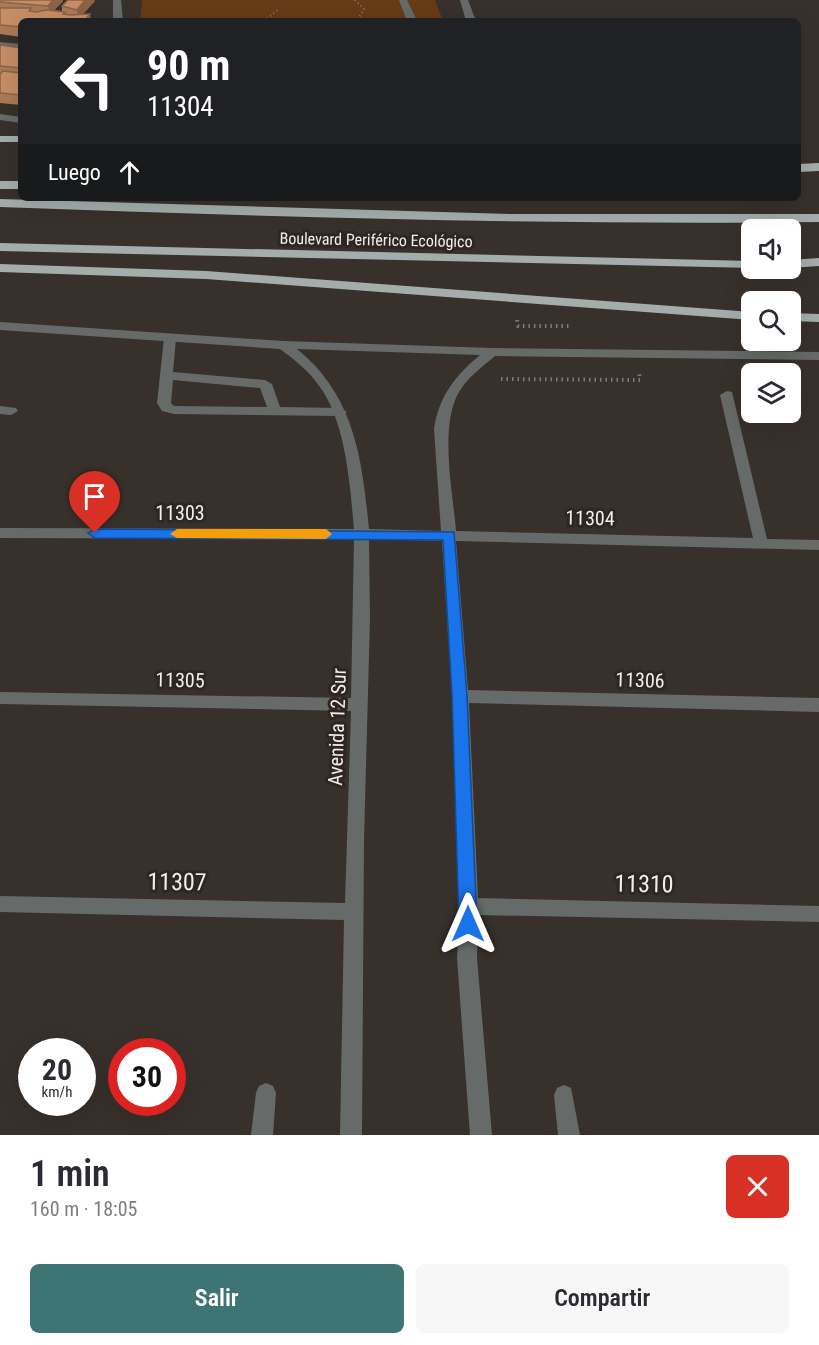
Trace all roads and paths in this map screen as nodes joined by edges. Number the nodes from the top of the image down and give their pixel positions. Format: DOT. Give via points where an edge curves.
graph roads {
  1 [pos="117,0"];
  2 [pos="355,0"];
  3 [pos="403,0"];
  4 [pos="464,0"];
  5 [pos="279,9"];
  6 [pos="118,18"];
  7 [pos="268,18"];
  8 [pos="359,18"];
  9 [pos="411,18"];
  10 [pos="470,18"];
  11 [pos="0,45"];
  12 [pos="18,47"];
  13 [pos="0,117"];
  14 [pos="18,120"];
  15 [pos="0,139"];
  16 [pos="18,139"];
  17 [pos="819,167"];
  18 [pos="801,168"];
  19 [pos="0,185"];
  20 [pos="18,185"];
  21 [pos="0,203"];
  22 [pos="819,218"];
  23 [pos="0,247"];
  24 [pos="819,262"];
  25 [pos="801,263"];
  26 [pos="741,265"];
  27 [pos="0,268"];
  28 [pos="516,314"];
  29 [pos="741,315"];
  30 [pos="801,317"];
  31 [pos="819,318"];
  32 [pos="0,326"];
  33 [pos="574,326"];
  34 [pos="170,338"];
  35 [pos="282,345"];
  36 [pos="492,352"];
  37 [pos="819,356"];
  38 [pos="638,369"];
  39 [pos="166,376"];
  40 [pos="501,380"];
  41 [pos="727,394"];
  42 [pos="339,412"];
  43 [pos="276,413"];
  44 [pos="0,533"];
  45 [pos="360,534"];
  46 [pos="449,536"];
  47 [pos="761,543"];
  48 [pos="819,545"];
  49 [pos="460,696"];
  50 [pos="0,698"];
  51 [pos="358,705"];
  52 [pos="819,705"];
  53 [pos="0,904"];
  54 [pos="469,906"];
  55 [pos="353,912"];
  56 [pos="819,914"];
  57 [pos="266,1093"];
  58 [pos="564,1095"];
  59 [pos="262,1135"];
  60 [pos="351,1135"];
  61 [pos="481,1135"];
  62 [pos="569,1135"];
  1 -- 6 [label="street"];
  2 -- 8 [label="path" via="364,9"];
  3 -- 9 [label="street"];
  4 -- 10 [label="street"];
  5 -- 7 [label="path"];
  11 -- 12 [label="street"];
  13 -- 14 [label="street"];
  15 -- 16 [label="highway"];
  17 -- 18 [label="highway"];
  19 -- 20 [label="highway"];
  21 -- 22 [label="highway, Boulevard Periférico Ecológico" via="357,216"];
  23 -- 26 [label="highway, Boulevard Periférico Ecológico"];
  24 -- 25 [label="highway"];
  27 -- 29 [label="highway" via="206,276"];
  28 -- 33 [label="path" via="518,326"];
  30 -- 31 [label="highway"];
  32 -- 34 [label="street"];
  34 -- 35 [label="street"];
  34 -- 39 [label="street"];
  35 -- 36 [label="street"];
  35 -- 42 [label="street, Avenida 12 Sur" via="308,363 327,386"];
  36 -- 37 [label="street"];
  36 -- 46 [label="street" via="460,378 443,409"];
  38 -- 40 [label="path" via="640,380"];
  39 -- 43 [label="street" via="265,384"];
  39 -- 43 [label="street" via="167,408"];
  41 -- 47 [label="street"];
  42 -- 43 [label="street"];
  42 -- 45 [label="street, Avenida 12 Sur" via="354,474"];
  44 -- 45 [label="street, 11303"];
  45 -- 46 [label="street, 11304"];
  45 -- 51 [label="street, Avenida 12 Sur" via="364,564"];
  46 -- 47 [label="street, 11304"];
  46 -- 49 [label="street"];
  47 -- 48 [label="street, 11304"];
  49 -- 52 [label="street, 11306"];
  49 -- 54 [label="street"];
  50 -- 51 [label="street, 11305"];
  51 -- 55 [label="street, Avenida 12 Sur"];
  53 -- 55 [label="street, 11307"];
  54 -- 56 [label="street, 11310"];
  54 -- 61 [label="street" via="466,958"];
  55 -- 60 [label="street, Avenida 12 Sur"];
  57 -- 59 [label="street"];
  58 -- 62 [label="street"];
}
